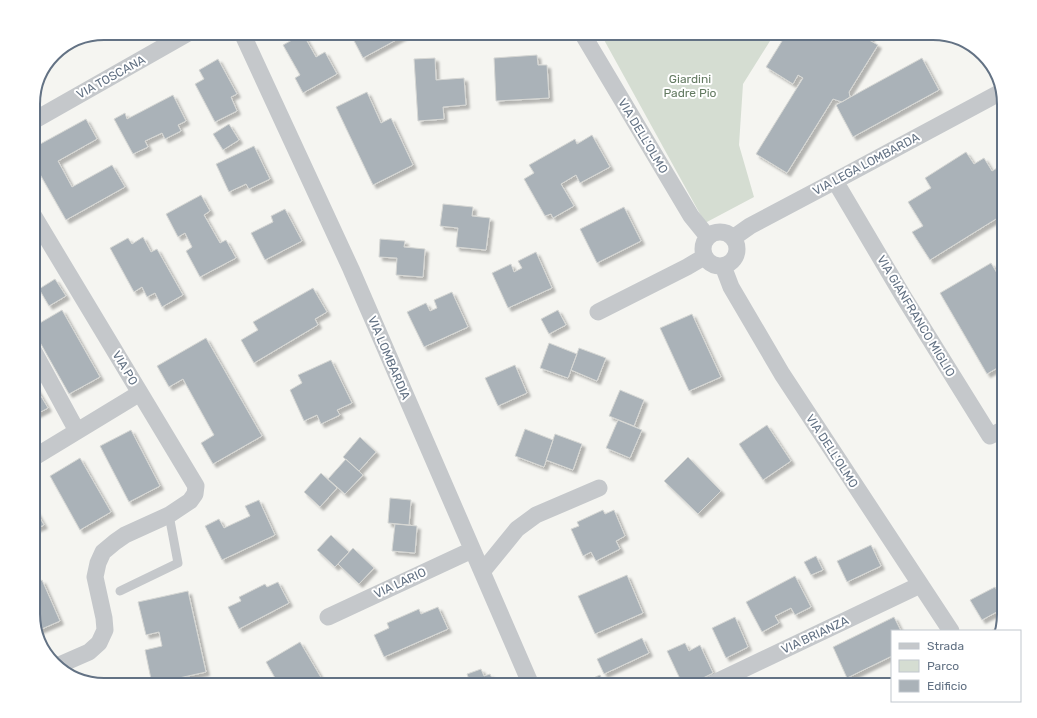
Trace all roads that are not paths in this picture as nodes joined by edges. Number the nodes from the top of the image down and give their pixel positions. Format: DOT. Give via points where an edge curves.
graph roads {
  1 [pos="176,40"];
  2 [pos="245,40"];
  3 [pos="586,40"];
  4 [pos="996,95"];
  5 [pos="40,117"];
  6 [pos="835,182"];
  7 [pos="40,227"];
  8 [pos="708,237"];
  9 [pos="733,238"];
  10 [pos="704,257"];
  11 [pos="723,266"];
  12 [pos="598,312"];
  13 [pos="40,363"];
  14 [pos="140,394"];
  15 [pos="77,431"];
  16 [pos="997,432"];
  17 [pos="40,454"];
  18 [pos="599,488"];
  19 [pos="169,515"];
  20 [pos="472,550"];
  21 [pos="482,572"];
  22 [pos="920,585"];
  23 [pos="120,591"];
  24 [pos="328,617"];
  25 [pos="950,630"];
  26 [pos="64,663"];
  27 [pos="528,678"];
  28 [pos="725,678"];
  1 -- 5 [label="street, VIA TOSCANA"];
  2 -- 20 [label="street, VIA LOMBARDIA" via="351,269"];
  3 -- 8 [label="street, VIA DELL'OLMO" via="691,216"];
  4 -- 6 [label="street, VIA LEGA LOMBARDA"];
  6 -- 9 [label="street, VIA LEGA LOMBARDA" via="750,226"];
  6 -- 16 [label="street, VIA GIANFRANCO MIGLIO" via="990,436"];
  7 -- 14 [label="street, VIA PO"];
  8 -- 9 [label="street" via="718,232 729,234"];
  8 -- 10 [label="street" via="704,241"];
  9 -- 11 [label="street" via="736,243 736,255 729,264"];
  10 -- 11 [label="street" via="712,265"];
  10 -- 12 [label="street"];
  11 -- 22 [label="street, VIA DELL'OLMO" via="731,286 782,374"];
  13 -- 15 [label="street"];
  14 -- 15 [label="street"];
  14 -- 19 [label="street, VIA PO" via="196,486 195,494 190,501"];
  15 -- 17 [label="street"];
  18 -- 21 [label="street" via="536,515 517,529"];
  19 -- 23 [label="lane" via="178,563"];
  19 -- 26 [label="street, VIA PO" via="125,535 103,552 95,577 104,618 102,636 99,643 89,652"];
  20 -- 21 [label="street, VIA LOMBARDIA"];
  20 -- 24 [label="street, VIA LARIO"];
  21 -- 27 [label="street, VIA LOMBARDIA"];
  22 -- 25 [label="street, VIA DELL'OLMO"];
  22 -- 28 [label="street, VIA BRIANZA"];
}
